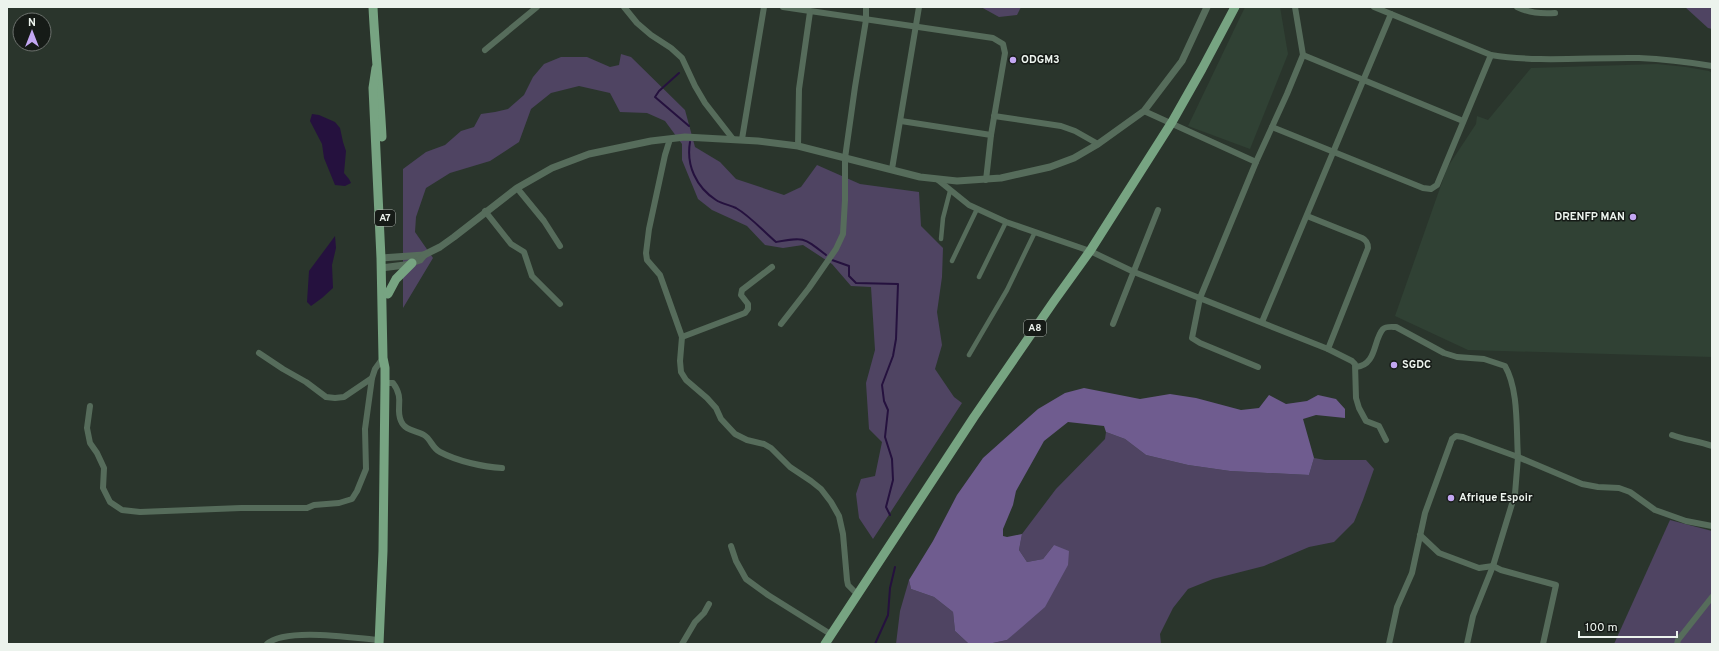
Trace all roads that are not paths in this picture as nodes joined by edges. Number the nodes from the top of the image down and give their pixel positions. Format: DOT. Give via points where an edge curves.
graph roads {
  1 [pos="373,7"];
  2 [pos="537,7"];
  3 [pos="624,7"];
  4 [pos="764,7"];
  5 [pos="783,7"];
  6 [pos="866,7"];
  7 [pos="920,7"];
  8 [pos="1207,7"];
  9 [pos="1235,7"];
  10 [pos="1295,7"];
  11 [pos="1374,7"];
  12 [pos="1517,7"];
  13 [pos="810,12"];
  14 [pos="1555,13"];
  15 [pos="1391,14"];
  16 [pos="866,20"];
  17 [pos="916,28"];
  18 [pos="485,50"];
  19 [pos="1303,55"];
  20 [pos="1491,55"];
  21 [pos="1712,66"];
  22 [pos="1363,80"];
  23 [pos="1144,111"];
  24 [pos="994,116"];
  25 [pos="901,121"];
  26 [pos="1463,121"];
  27 [pos="1172,122"];
  28 [pos="1272,127"];
  29 [pos="991,135"];
  30 [pos="670,139"];
  31 [pos="733,139"];
  32 [pos="742,139"];
  33 [pos="1098,144"];
  34 [pos="798,146"];
  35 [pos="1333,151"];
  36 [pos="845,158"];
  37 [pos="1256,162"];
  38 [pos="892,169"];
  39 [pos="938,180"];
  40 [pos="986,180"];
  41 [pos="517,188"];
  42 [pos="950,191"];
  43 [pos="977,209"];
  44 [pos="1158,210"];
  45 [pos="485,212"];
  46 [pos="1307,216"];
  47 [pos="1006,222"];
  48 [pos="1035,232"];
  49 [pos="941,238"];
  50 [pos="560,246"];
  51 [pos="1090,251"];
  52 [pos="424,255"];
  53 [pos="952,261"];
  54 [pos="384,263"];
  55 [pos="412,263"];
  56 [pos="772,267"];
  57 [pos="1134,272"];
  58 [pos="979,277"];
  59 [pos="388,294"];
  60 [pos="1200,298"];
  61 [pos="560,304"];
  62 [pos="1262,322"];
  63 [pos="781,324"];
  64 [pos="1113,324"];
  65 [pos="682,337"];
  66 [pos="1328,349"];
  67 [pos="259,353"];
  68 [pos="969,355"];
  69 [pos="383,358"];
  70 [pos="1258,367"];
  71 [pos="1356,367"];
  72 [pos="385,368"];
  73 [pos="372,378"];
  74 [pos="385,383"];
  75 [pos="90,406"];
  76 [pos="1672,435"];
  77 [pos="1386,440"];
  78 [pos="1712,446"];
  79 [pos="1518,457"];
  80 [pos="502,468"];
  81 [pos="1712,526"];
  82 [pos="1420,535"];
  83 [pos="731,546"];
  84 [pos="1493,566"];
  85 [pos="857,594"];
  86 [pos="1712,597"];
  87 [pos="709,604"];
  88 [pos="832,635"];
  89 [pos="379,642"];
  90 [pos="267,644"];
  91 [pos="682,644"];
  92 [pos="825,644"];
  93 [pos="1389,644"];
  94 [pos="1467,644"];
  95 [pos="1543,644"];
  96 [pos="1677,644"];
  1 -- 54 [label="main road, A7" via="376,68 380,88"];
  2 -- 18 [label="street"];
  3 -- 31 [label="street" via="651,36 682,58 705,103"];
  4 -- 32 [label="street"];
  5 -- 13 [label="street"];
  6 -- 16 [label="street"];
  7 -- 17 [label="street"];
  8 -- 23 [label="street" via="1182,61"];
  9 -- 27 [label="main road, A8"];
  10 -- 19 [label="street"];
  11 -- 15 [label="street"];
  12 -- 14 [label="street" via="1542,14"];
  13 -- 16 [label="street"];
  13 -- 34 [label="street" via="799,89"];
  15 -- 20 [label="street"];
  15 -- 22 [label="street"];
  16 -- 17 [label="street"];
  16 -- 36 [label="street"];
  17 -- 24 [label="street" via="992,38 1003,44 1005,53"];
  17 -- 25 [label="street"];
  19 -- 22 [label="street"];
  19 -- 28 [label="street"];
  20 -- 21 [label="street" via="1540,59 1640,58"];
  20 -- 26 [label="street"];
  22 -- 26 [label="street"];
  22 -- 35 [label="street"];
  23 -- 27 [label="street"];
  23 -- 33 [label="street"];
  24 -- 29 [label="street"];
  24 -- 33 [label="street" via="1061,126"];
  25 -- 29 [label="street"];
  25 -- 38 [label="street"];
  26 -- 35 [label="street" via="1437,185 1431,189"];
  27 -- 37 [label="street"];
  27 -- 51 [label="main road, A8"];
  28 -- 35 [label="street"];
  28 -- 37 [label="street"];
  29 -- 40 [label="street"];
  30 -- 31 [label="street"];
  30 -- 41 [label="street" via="589,154 552,168"];
  30 -- 65 [label="street" via="661,170 646,253 647,260 660,275"];
  31 -- 32 [label="street"];
  32 -- 34 [label="street"];
  33 -- 40 [label="street" via="1074,158 1050,167"];
  34 -- 36 [label="street"];
  35 -- 46 [label="street"];
  36 -- 38 [label="street"];
  36 -- 63 [label="street" via="843,234 836,249"];
  37 -- 60 [label="street"];
  38 -- 39 [label="street"];
  39 -- 40 [label="street"];
  39 -- 42 [label="street"];
  41 -- 45 [label="street"];
  41 -- 50 [label="street" via="544,221"];
  42 -- 43 [label="street"];
  42 -- 49 [label="street"];
  43 -- 47 [label="street"];
  43 -- 53 [label="street"];
  44 -- 57 [label="street"];
  45 -- 52 [label="street" via="440,247"];
  45 -- 61 [label="street" via="511,244 524,252 532,276"];
  46 -- 62 [label="street"];
  46 -- 66 [label="street" via="1362,238 1368,244"];
  47 -- 48 [label="street"];
  47 -- 58 [label="street"];
  48 -- 51 [label="street"];
  48 -- 68 [label="street" via="1007,290"];
  51 -- 57 [label="street"];
  51 -- 85 [label="main road, A8" via="1022,347"];
  52 -- 54 [label="street"];
  52 -- 55 [label="street"];
  54 -- 55 [label="street"];
  54 -- 59 [label="main road, A7"];
  54 -- 69 [label="main road, A7"];
  55 -- 59 [label="main road" via="401,273"];
  56 -- 65 [label="street" via="742,290 748,304 745,313"];
  57 -- 60 [label="street"];
  57 -- 64 [label="street"];
  59 -- 72 [label="main road, A7"];
  60 -- 62 [label="street"];
  60 -- 70 [label="street" via="1192,338"];
  62 -- 66 [label="street"];
  65 -- 85 [label="street" via="681,372 716,408 728,427 747,440 771,448 790,467 821,489 831,502 839,516 843,534 848,585"];
  66 -- 71 [label="street" via="1352,361"];
  67 -- 73 [label="street" via="326,397 344,397"];
  69 -- 72 [label="main road, A7"];
  69 -- 73 [label="street"];
  71 -- 77 [label="street" via="1356,398 1361,414 1366,421 1379,426"];
  71 -- 79 [label="street" via="1363,366 1369,360 1383,329 1388,326 1396,327 1444,354 1484,359 1505,366 1511,375 1514,394"];
  72 -- 74 [label="main road, A7"];
  73 -- 75 [label="street" via="365,429 366,469 357,491 352,499 306,508 140,512 122,510 110,502 103,488 104,468 90,443 87,428"];
  74 -- 80 [label="street" via="393,384 397,388 400,396 401,423 428,438 433,447 440,452 476,464"];
  74 -- 89 [label="main road, A7"];
  76 -- 78 [label="street"];
  79 -- 81 [label="street" via="1582,484 1619,488 1630,492 1655,510"];
  79 -- 82 [label="street" via="1463,437 1456,436 1452,439 1424,513"];
  79 -- 84 [label="street" via="1515,494"];
  82 -- 84 [label="street" via="1430,546 1446,556 1479,568"];
  82 -- 93 [label="street" via="1412,573 1397,607"];
  83 -- 88 [label="street" via="746,579"];
  84 -- 94 [label="street" via="1473,616"];
  84 -- 95 [label="street" via="1556,585"];
  85 -- 88 [label="main road, A8"];
  86 -- 96 [label="street"];
  87 -- 91 [label="street"];
  88 -- 92 [label="main road, A8"];
  89 -- 90 [label="street" via="309,634 277,638"];
}
